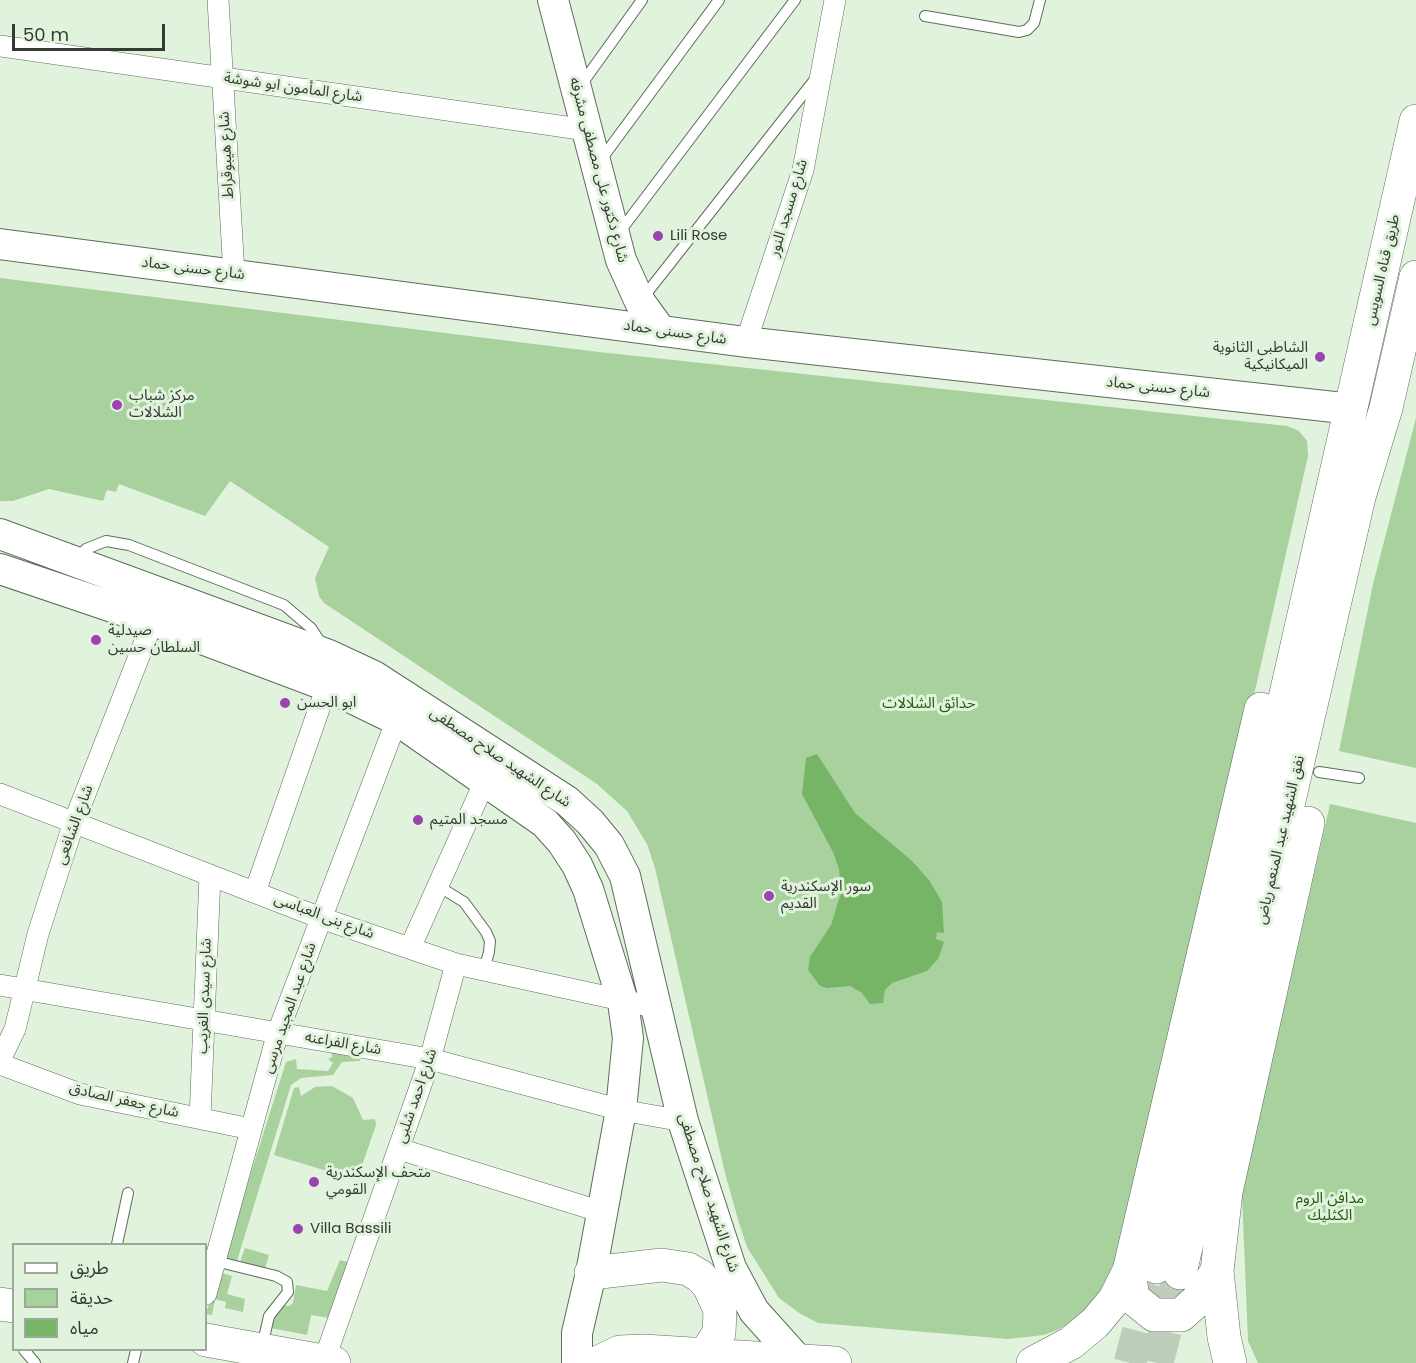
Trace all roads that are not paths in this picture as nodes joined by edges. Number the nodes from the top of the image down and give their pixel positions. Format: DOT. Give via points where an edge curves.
graph roads {
  1 [pos="218,0"];
  2 [pos="553,0"];
  3 [pos="642,0"];
  4 [pos="719,0"];
  5 [pos="795,0"];
  6 [pos="835,0"];
  7 [pos="1040,0"];
  8 [pos="925,16"];
  9 [pos="0,46"];
  10 [pos="822,71"];
  11 [pos="223,78"];
  12 [pos="576,92"];
  13 [pos="1416,121"];
  14 [pos="586,130"];
  15 [pos="596,166"];
  16 [pos="615,238"];
  17 [pos="0,244"];
  18 [pos="234,274"];
  19 [pos="1416,277"];
  20 [pos="640,302"];
  21 [pos="661,331"];
  22 [pos="746,342"];
  23 [pos="1386,408"];
  24 [pos="1351,414"];
  25 [pos="0,534"];
  26 [pos="75,560"];
  27 [pos="1,574"];
  28 [pos="158,607"];
  29 [pos="329,655"];
  30 [pos="327,686"];
  31 [pos="402,708"];
  32 [pos="1319,772"];
  33 [pos="1359,778"];
  34 [pos="485,781"];
  35 [pos="0,794"];
  36 [pos="74,822"];
  37 [pos="210,875"];
  38 [pos="438,886"];
  39 [pos="255,892"];
  40 [pos="321,918"];
  41 [pos="410,948"];
  42 [pos="456,964"];
  43 [pos="484,970"];
  44 [pos="0,985"];
  45 [pos="25,989"];
  46 [pos="623,1002"];
  47 [pos="658,1008"];
  48 [pos="204,1019"];
  49 [pos="278,1032"];
  50 [pos="430,1059"];
  51 [pos="0,1062"];
  52 [pos="621,1110"];
  53 [pos="200,1118"];
  54 [pos="683,1121"];
  55 [pos="251,1129"];
  56 [pos="399,1149"];
  57 [pos="128,1193"];
  58 [pos="602,1212"];
  59 [pos="117,1243"];
  60 [pos="215,1261"];
  61 [pos="1155,1270"];
  62 [pos="1217,1271"];
  63 [pos="591,1273"];
  64 [pos="207,1290"];
  65 [pos="207,1340"];
  66 [pos="261,1350"];
  67 [pos="25,1351"];
  68 [pos="706,1353"];
  69 [pos="797,1359"];
  70 [pos="329,1362"];
  71 [pos="35,1363"];
  72 [pos="577,1363"];
  73 [pos="597,1363"];
  74 [pos="835,1363"];
  75 [pos="1033,1363"];
  76 [pos="1230,1363"];
  1 -- 11 [label="street, شارع هيبوقراط"];
  2 -- 12 [label="main road, شارع دكتور على مصطفى مشرفه"];
  3 -- 12 [label="lane"];
  4 -- 15 [label="lane"];
  5 -- 16 [label="lane"];
  6 -- 10 [label="street, شارع مسجد النور"];
  7 -- 8 [label="lane" via="1034,23 1019,32"];
  9 -- 11 [label="street, شارع المأمون ابو شوشة"];
  10 -- 20 [label="lane"];
  10 -- 22 [label="street, شارع مسجد النور" via="803,170"];
  11 -- 14 [label="street, شارع المأمون ابو شوشة"];
  11 -- 18 [label="street, شارع هيبوقراط"];
  12 -- 14 [label="main road, شارع دكتور على مصطفى مشرفه"];
  13 -- 24 [label="main road, طريق قناه السويس"];
  14 -- 15 [label="main road, شارع دكتور على مصطفى مشرفه"];
  15 -- 16 [label="main road, شارع دكتور على مصطفى مشرفه"];
  16 -- 20 [label="main road, شارع دكتور على مصطفى مشرفه"];
  17 -- 18 [label="main road, شارع حسنى حماد"];
  18 -- 21 [label="main road, شارع حسنى حماد"];
  19 -- 23 [label="main road"];
  20 -- 21 [label="main road, شارع دكتور على مصطفى مشرفه"];
  21 -- 22 [label="main road, شارع حسنى حماد"];
  22 -- 24 [label="main road, شارع حسنى حماد"];
  23 -- 32 [label="main road" via="1389,454"];
  23 -- 61 [label="main road, نفق الشهيد عبد المنعم رياض" via="1359,496"];
  24 -- 61 [label="main road, نفق الشهيد عبد المنعم رياض"];
  25 -- 26 [label="main road, شارع الشهيد صلاح مصطفى"];
  26 -- 28 [label="main road, شارع الشهيد صلاح مصطفى"];
  26 -- 29 [label="lane" via="94,544 118,541 129,545 284,605 311,628"];
  27 -- 28 [label="main road, شارع الشهيد صلاح مصطفى"];
  28 -- 29 [label="main road, شارع الشهيد صلاح مصطفى"];
  28 -- 30 [label="main road, شارع الشهيد صلاح مصطفى"];
  28 -- 36 [label="street, شارع الشافعى"];
  29 -- 31 [label="main road, شارع الشهيد صلاح مصطفى"];
  30 -- 31 [label="main road, شارع الشهيد صلاح مصطفى"];
  30 -- 39 [label="street"];
  31 -- 34 [label="main road, شارع الشهيد صلاح مصطفى"];
  31 -- 40 [label="street, شارع عبد المجيد مرسى"];
  31 -- 47 [label="main road, شارع الشهيد صلاح مصطفى" via="567,801 603,837 625,876"];
  32 -- 33 [label="lane"];
  32 -- 62 [label="main road" via="1226,1192"];
  34 -- 38 [label="street"];
  34 -- 46 [label="main road, شارع الشهيد صلاح مصطفى" via="544,822 577,864"];
  35 -- 36 [label="street, شارع بنى العباسى"];
  36 -- 37 [label="street, شارع بنى العباسى"];
  36 -- 45 [label="street, شارع الشافعى" via="38,933"];
  37 -- 39 [label="street, شارع بنى العباسى"];
  37 -- 48 [label="street, شارع سيدى الغريب"];
  38 -- 41 [label="street"];
  38 -- 43 [label="lane" via="464,902 486,932 490,941"];
  39 -- 40 [label="street, شارع بنى العباسى"];
  40 -- 41 [label="street, شارع بنى العباسى"];
  40 -- 49 [label="street, شارع عبد المجيد مرسى"];
  41 -- 42 [label="street, شارع بنى العباسى"];
  42 -- 43 [label="street, شارع بنى العباسى"];
  42 -- 50 [label="street, شارع احمد شلبى"];
  43 -- 46 [label="street, شارع بنى العباسى"];
  44 -- 45 [label="street, شارع الفراعنه"];
  45 -- 48 [label="street, شارع الفراعنه"];
  45 -- 51 [label="street, شارع الشافعى" via="15,1029"];
  46 -- 47 [label="street, شارع بنى العباسى"];
  46 -- 52 [label="main road, شارع الشهيد صلاح مصطفى" via="628,1038"];
  47 -- 54 [label="main road, شارع الشهيد صلاح مصطفى"];
  48 -- 49 [label="street, شارع الفراعنه"];
  48 -- 53 [label="street, شارع سيدى الغريب"];
  49 -- 50 [label="street, شارع الفراعنه"];
  49 -- 55 [label="street, شارع عبد المجيد مرسى"];
  50 -- 52 [label="street, شارع الفراعنه"];
  50 -- 56 [label="street, شارع احمد شلبى"];
  51 -- 53 [label="street, شارع جعفر الصادق" via="80,1094"];
  52 -- 54 [label="street, شارع الفراعنه"];
  52 -- 58 [label="main road, شارع الشهيد صلاح مصطفى"];
  53 -- 55 [label="street, شارع جعفر الصادق"];
  54 -- 69 [label="main road, شارع الشهيد صلاح مصطفى" via="731,1268 754,1311"];
  55 -- 60 [label="street, شارع عبد المجيد مرسى"];
  56 -- 58 [label="street"];
  56 -- 70 [label="street, شارع احمد شلبى"];
  57 -- 59 [label="lane"];
  58 -- 63 [label="main road, شارع الشهيد صلاح مصطفى"];
  60 -- 64 [label="street, شارع عبد المجيد مرسى"];
  60 -- 66 [label="lane" via="287,1282 288,1292 268,1316"];
  61 -- 62 [label="main road" via="1133,1298 1154,1316 1181,1315 1201,1297"];
  61 -- 75 [label="main road" via="1115,1299 1071,1343"];
  62 -- 76 [label="main road"];
  63 -- 68 [label="main road" via="663,1265 688,1269 700,1276 710,1286 720,1310 719,1333"];
  63 -- 72 [label="main road, شارع الشهيد صلاح مصطفى" via="577,1333"];
  65 -- 66 [label="main road"];
  66 -- 70 [label="main road"];
  67 -- 71 [label="lane"];
  68 -- 69 [label="main road"];
  68 -- 73 [label="main road" via="620,1352"];
  69 -- 74 [label="main road"];
}
